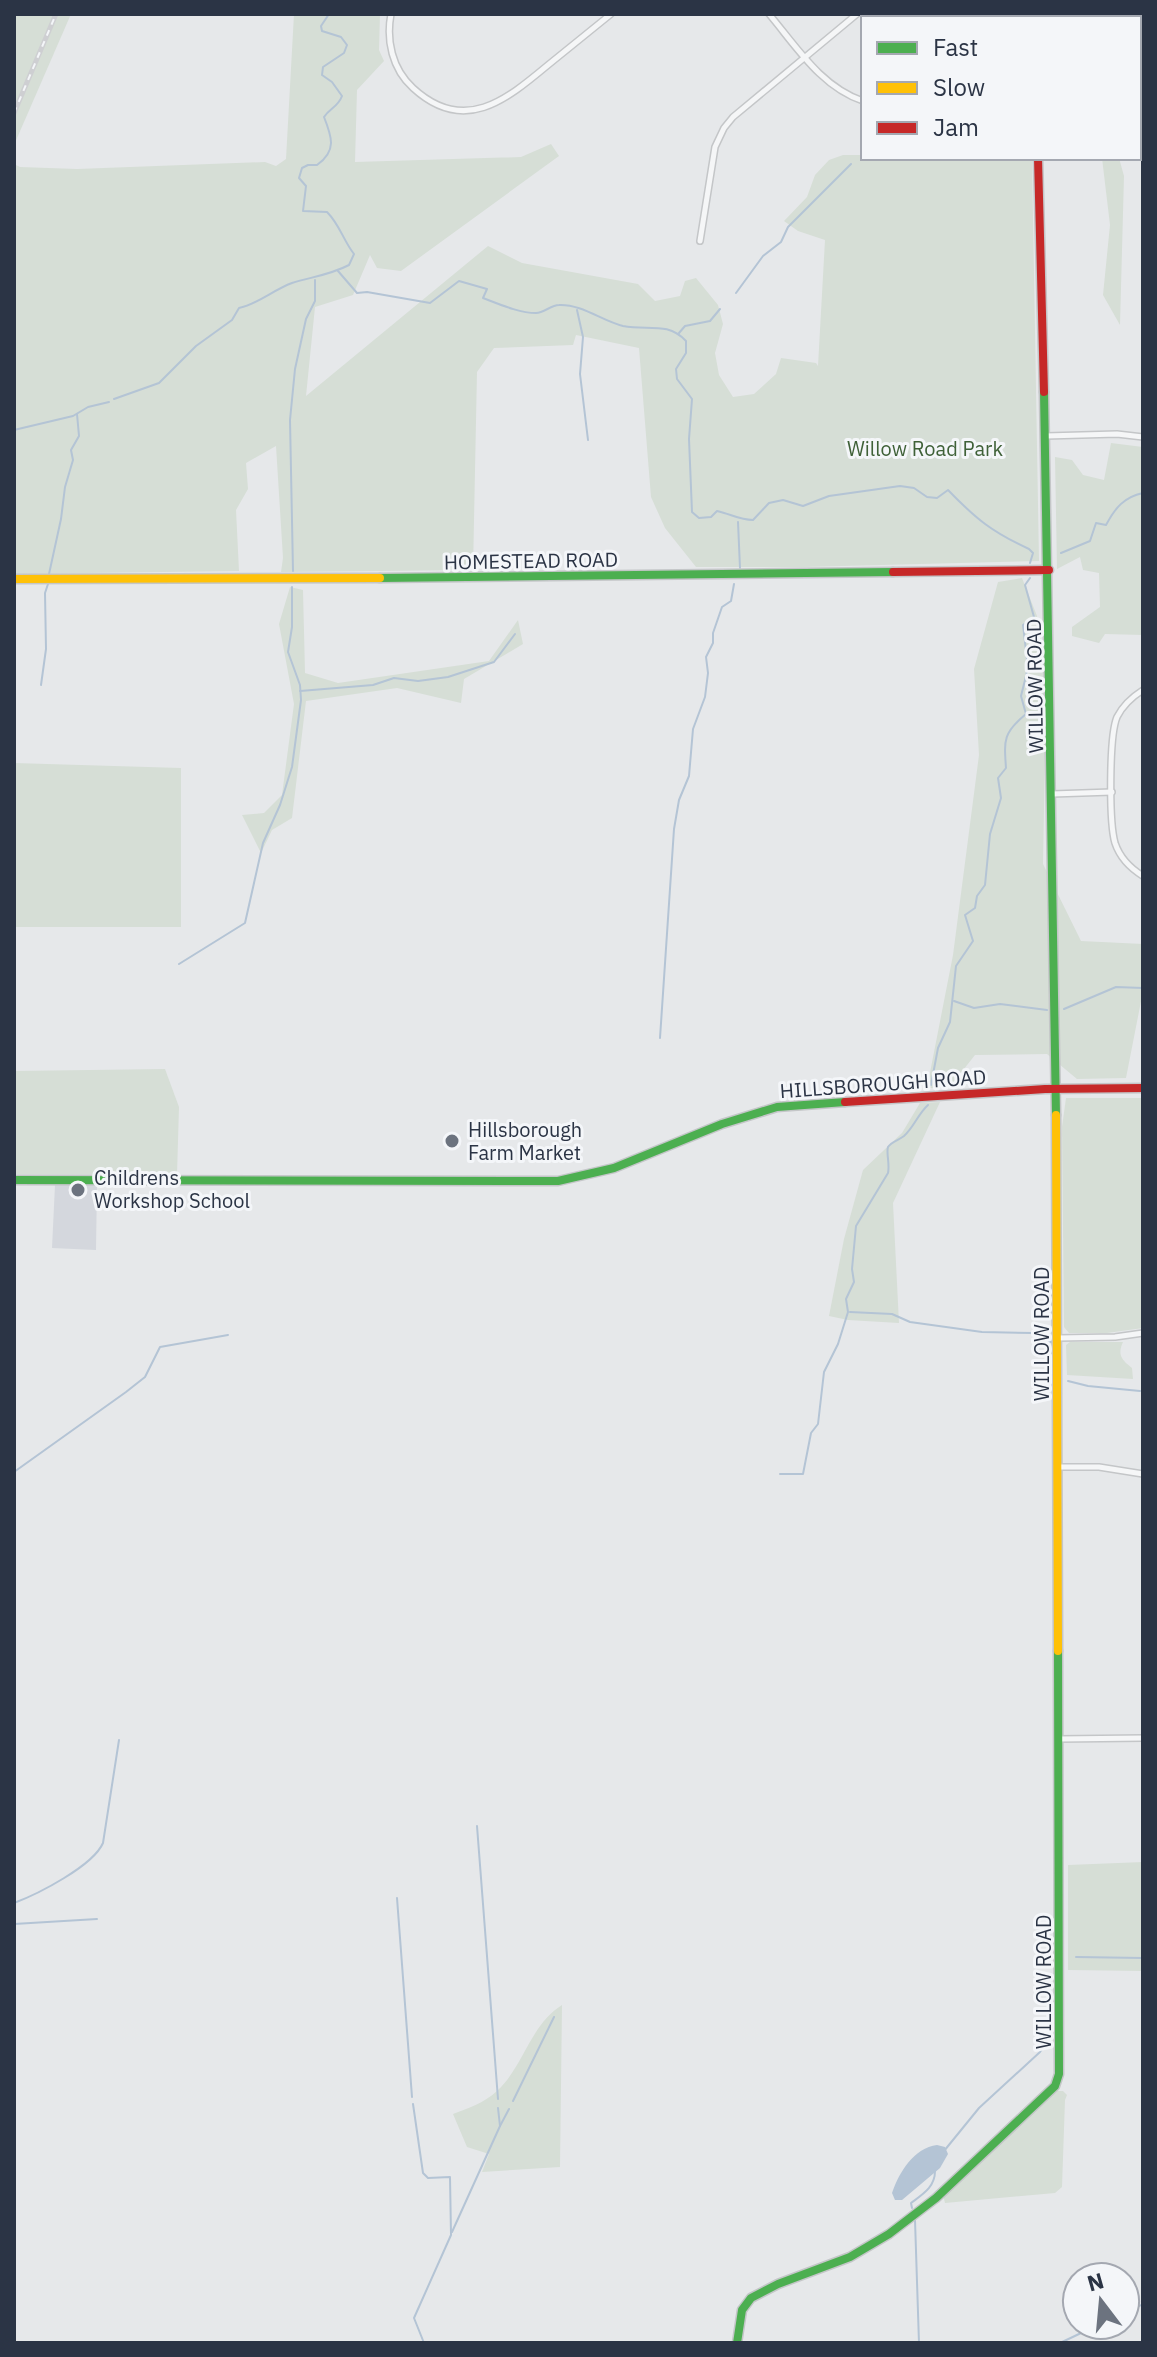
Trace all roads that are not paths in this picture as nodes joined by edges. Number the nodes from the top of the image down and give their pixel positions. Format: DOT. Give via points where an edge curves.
graph roads {
  1 [pos="391,14"];
  2 [pos="611,14"];
  3 [pos="769,14"];
  4 [pos="857,14"];
  5 [pos="805,57"];
  6 [pos="861,100"];
  7 [pos="1038,160"];
  8 [pos="700,241"];
  9 [pos="1046,436"];
  10 [pos="1143,437"];
  11 [pos="1049,570"];
  12 [pos="14,579"];
  13 [pos="1143,690"];
  14 [pos="1112,792"];
  15 [pos="1052,794"];
  16 [pos="1143,876"];
  17 [pos="1143,1088"];
  18 [pos="1056,1089"];
  19 [pos="14,1180"];
  20 [pos="1143,1333"];
  21 [pos="1058,1338"];
  22 [pos="1059,1467"];
  23 [pos="1143,1474"];
  24 [pos="1143,1738"];
  25 [pos="1059,1739"];
  26 [pos="737,2343"];
  1 -- 2 [label="street" via="389,42 402,76 422,97 463,110 504,100"];
  3 -- 5 [label="street"];
  4 -- 5 [label="street"];
  5 -- 6 [label="street" via="829,82"];
  5 -- 8 [label="street" via="733,117 719,136"];
  7 -- 9 [label="street, WILLOW ROAD"];
  9 -- 10 [label="street"];
  9 -- 11 [label="street, WILLOW ROAD"];
  11 -- 12 [label="street, HOMESTEAD ROAD"];
  11 -- 15 [label="street, WILLOW ROAD"];
  13 -- 14 [label="street" via="1115,722"];
  14 -- 15 [label="street"];
  14 -- 16 [label="street" via="1115,843 1128,866"];
  15 -- 18 [label="street, WILLOW ROAD"];
  17 -- 18 [label="street, HILLSBOROUGH ROAD"];
  18 -- 19 [label="street, HILLSBOROUGH ROAD" via="777,1107 738,1117 607,1171 558,1181"];
  18 -- 21 [label="street, WILLOW ROAD"];
  20 -- 21 [label="street"];
  21 -- 22 [label="street, WILLOW ROAD"];
  22 -- 23 [label="street"];
  22 -- 25 [label="street, WILLOW ROAD"];
  24 -- 25 [label="street"];
  25 -- 26 [label="street, WILLOW ROAD" via="1060,2050 1055,2086 944,2189 876,2243 751,2298 742,2310"];
}
